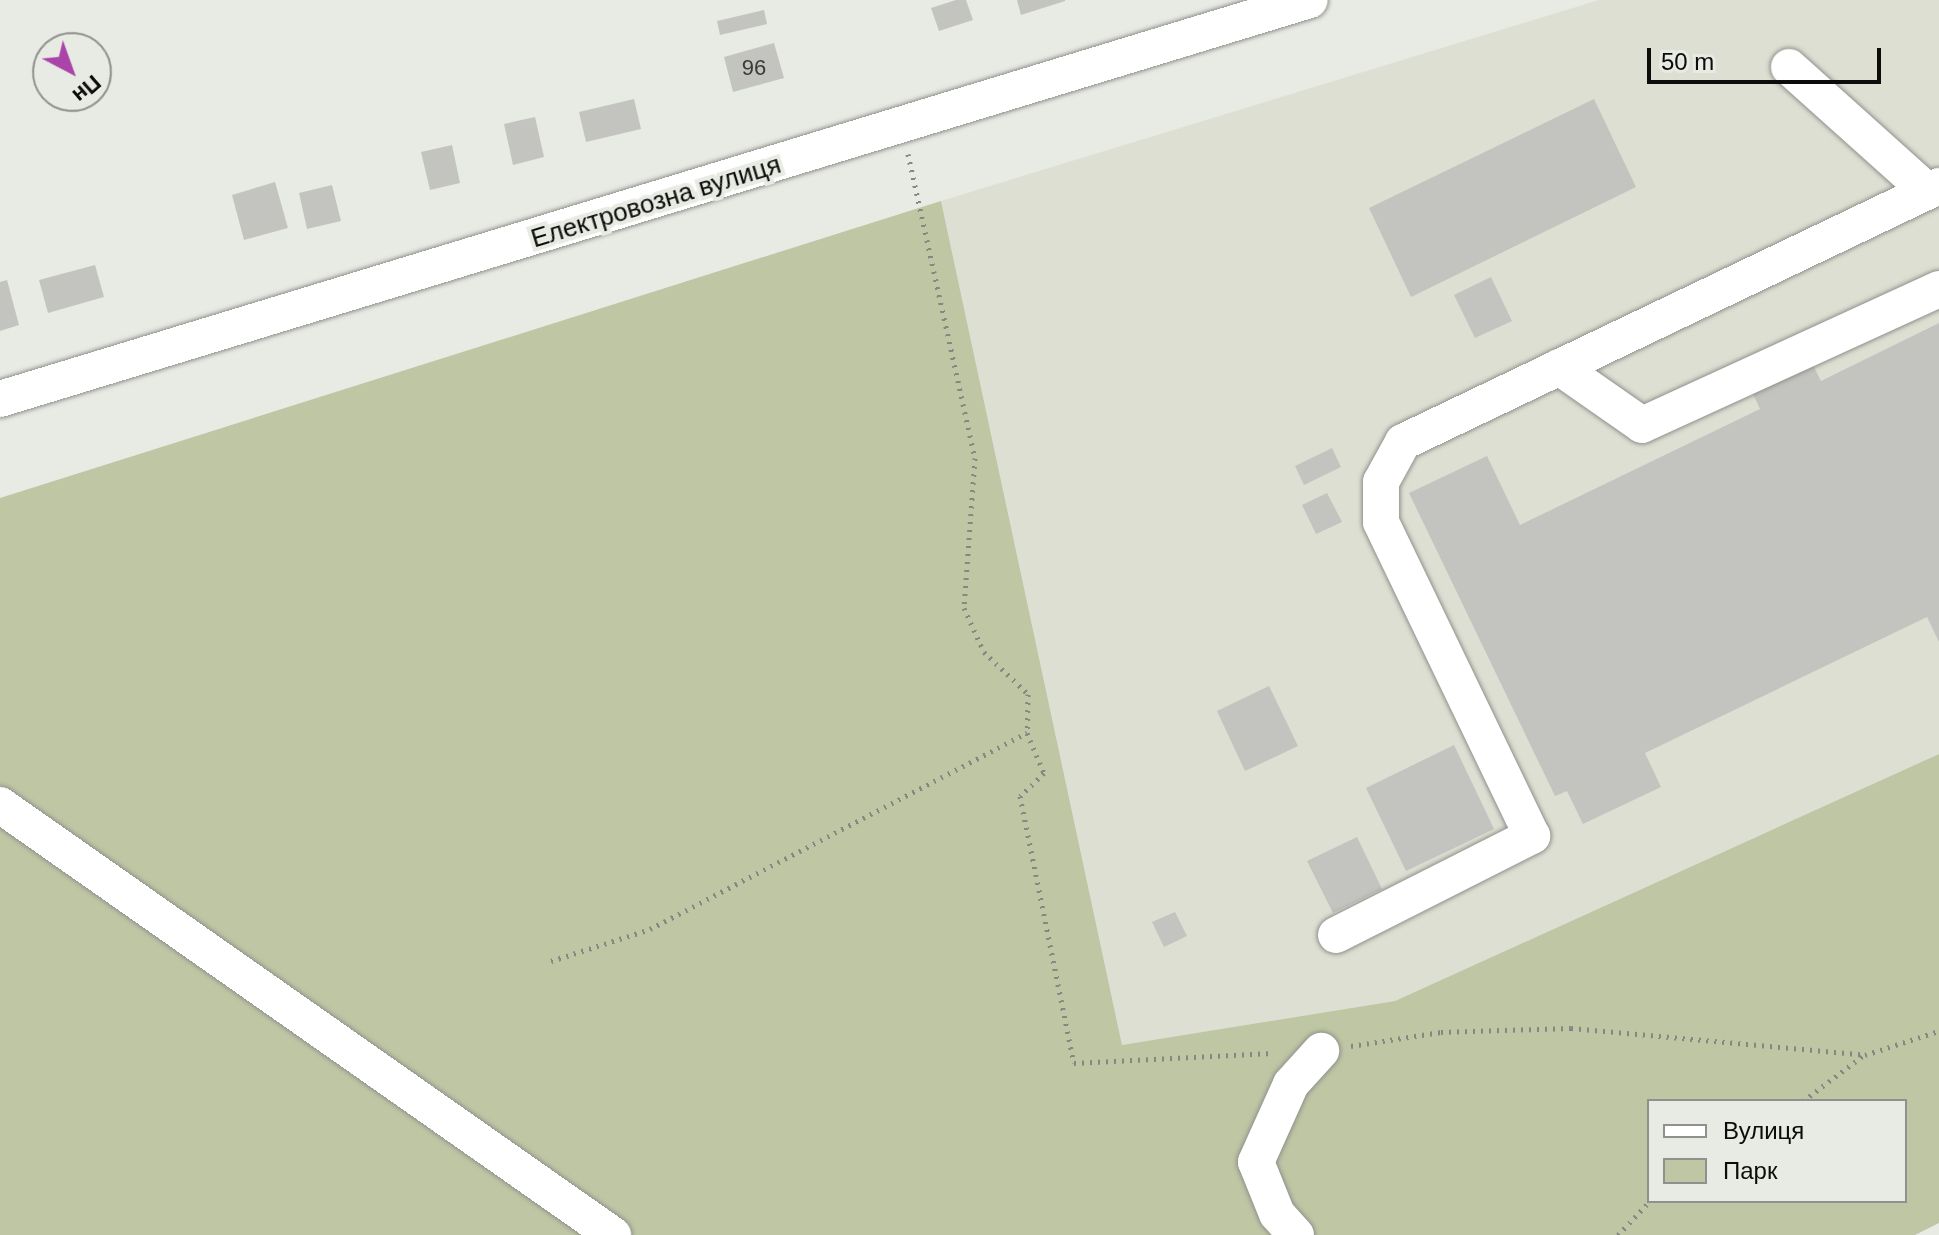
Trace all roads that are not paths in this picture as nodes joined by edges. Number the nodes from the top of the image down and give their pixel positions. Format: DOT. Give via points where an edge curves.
graph roads {
  1 [pos="1310,0"];
  2 [pos="1789,67"];
  3 [pos="1932,188"];
  4 [pos="1939,289"];
  5 [pos="1559,367"];
  6 [pos="0,399"];
  7 [pos="0,805"];
  8 [pos="1336,935"];
  9 [pos="1321,1051"];
  10 [pos="613,1235"];
  11 [pos="1296,1235"];
  1 -- 6 [label="street, Електровозна вулиця"];
  2 -- 3 [label="street"];
  3 -- 5 [label="street"];
  4 -- 5 [label="street" via="1642,425"];
  5 -- 8 [label="street" via="1403,442 1381,482 1381,522 1532,836"];
  7 -- 10 [label="street"];
  9 -- 11 [label="street" via="1291,1084 1256,1162 1277,1214"];
}
